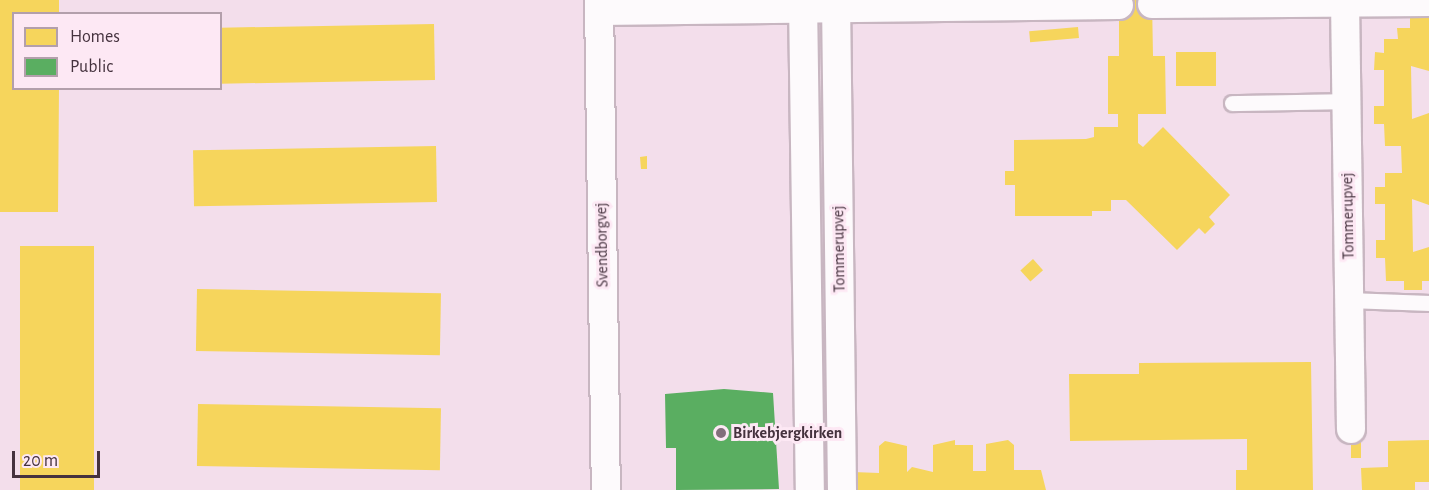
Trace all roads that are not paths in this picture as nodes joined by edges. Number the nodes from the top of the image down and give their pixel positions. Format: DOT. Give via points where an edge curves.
graph roads {
  1 [pos="1357,1"];
  2 [pos="1249,2"];
  3 [pos="1429,2"];
  4 [pos="803,4"];
  5 [pos="836,4"];
  6 [pos="1152,4"];
  7 [pos="1119,5"];
  8 [pos="599,6"];
  9 [pos="1346,101"];
  10 [pos="1232,103"];
  11 [pos="1349,300"];
  12 [pos="1429,303"];
  13 [pos="1351,429"];
  14 [pos="606,490"];
  15 [pos="810,490"];
  16 [pos="843,490"];
  1 -- 2 [label="street"];
  1 -- 3 [label="street"];
  1 -- 9 [label="street, Tommerupvej"];
  2 -- 6 [label="street"];
  4 -- 5 [label="street"];
  4 -- 8 [label="street"];
  4 -- 15 [label="street, Tommerupvej"];
  5 -- 7 [label="street"];
  5 -- 16 [label="street, Tommerupvej"];
  8 -- 14 [label="street, Svendborgvej"];
  9 -- 10 [label="lane"];
  9 -- 11 [label="street, Tommerupvej"];
  11 -- 12 [label="lane"];
  11 -- 13 [label="street, Tommerupvej"];
}
